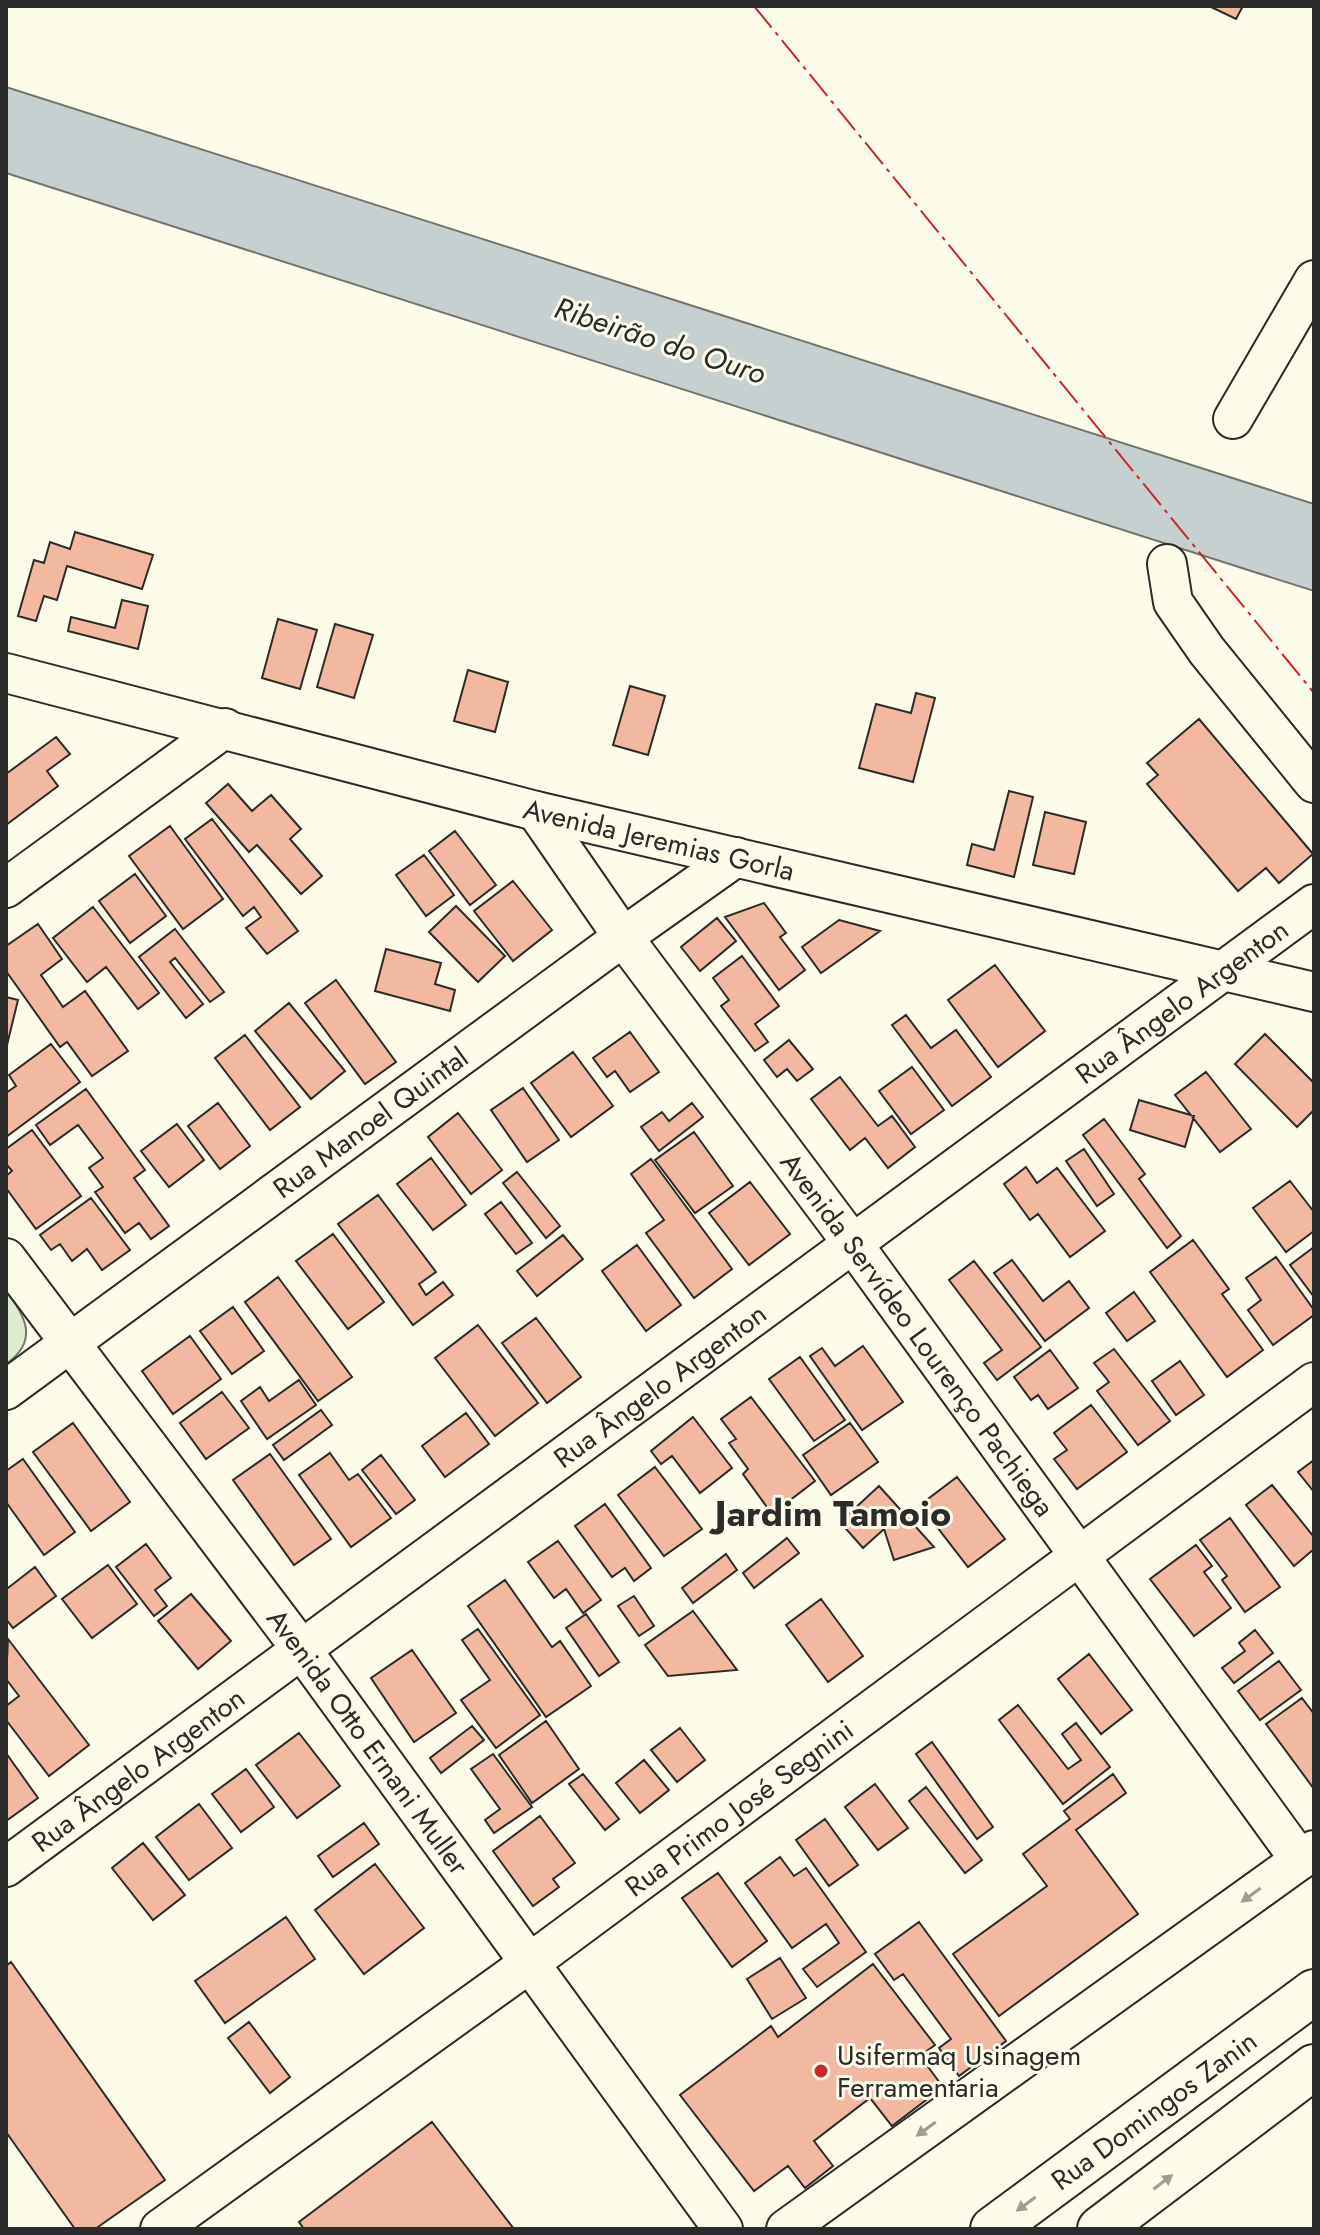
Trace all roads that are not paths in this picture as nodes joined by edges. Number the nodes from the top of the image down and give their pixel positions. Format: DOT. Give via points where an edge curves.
graph roads {
  1 [pos="1314,280"];
  2 [pos="1233,419"];
  3 [pos="1167,564"];
  4 [pos="6,673"];
  5 [pos="225,728"];
  6 [pos="1314,783"];
  7 [pos="536,811"];
  8 [pos="736,857"];
  9 [pos="6,888"];
  10 [pos="1314,904"];
  11 [pos="623,937"];
  12 [pos="1227,970"];
  13 [pos="1314,992"];
  14 [pos="853,1244"];
  15 [pos="6,1258"];
  16 [pos="71,1344"];
  17 [pos="1314,1382"];
  18 [pos="6,1390"];
  19 [pos="1079,1554"];
  20 [pos="302,1650"];
  21 [pos="1307,1855"];
  22 [pos="6,1867"];
  23 [pos="531,1962"];
  24 [pos="1314,1992"];
  25 [pos="1314,2067"];
  26 [pos="160,2229"];
  27 [pos="723,2229"];
  28 [pos="786,2229"];
  29 [pos="993,2229"];
  30 [pos="1100,2229"];
  1 -- 2 [label="street"];
  3 -- 6 [label="street" via="1173,602"];
  4 -- 5 [label="street, Avenida Jeremias Gorla"];
  5 -- 7 [label="street, Avenida Jeremias Gorla"];
  5 -- 9 [label="street"];
  7 -- 8 [label="street, Avenida Jeremias Gorla"];
  7 -- 11 [label="street, Avenida Servídeo Lourenço Pachiega"];
  8 -- 11 [label="street, Rua Manoel Quintal"];
  8 -- 12 [label="street, Avenida Jeremias Gorla"];
  10 -- 12 [label="street, Rua Ângelo Argenton"];
  11 -- 14 [label="street, Avenida Servídeo Lourenço Pachiega"];
  11 -- 16 [label="street, Rua Manoel Quintal"];
  12 -- 13 [label="street, Avenida Jeremias Gorla"];
  12 -- 14 [label="street, Rua Ângelo Argenton"];
  14 -- 19 [label="street, Avenida Servídeo Lourenço Pachiega"];
  14 -- 20 [label="street, Rua Ângelo Argenton"];
  15 -- 16 [label="street, Avenida Otto Ernani Muller"];
  16 -- 18 [label="street, Rua Manoel Quintal"];
  16 -- 20 [label="street, Avenida Otto Ernani Muller"];
  17 -- 19 [label="street, Rua Primo José Segnini"];
  19 -- 21 [label="street, Avenida Servídeo Lourenço Pachiega"];
  19 -- 23 [label="street, Rua Primo José Segnini"];
  20 -- 22 [label="street, Rua Ângelo Argenton"];
  20 -- 23 [label="street, Avenida Otto Ernani Muller"];
  21 -- 28 [label="street, one-way"];
  23 -- 26 [label="street, Rua Primo José Segnini"];
  23 -- 27 [label="street, Avenida Otto Ernani Muller"];
  24 -- 29 [label="main road, Rua Domingos Zanin, one-way"];
  30 -- 25 [label="main road, one-way"];
}
